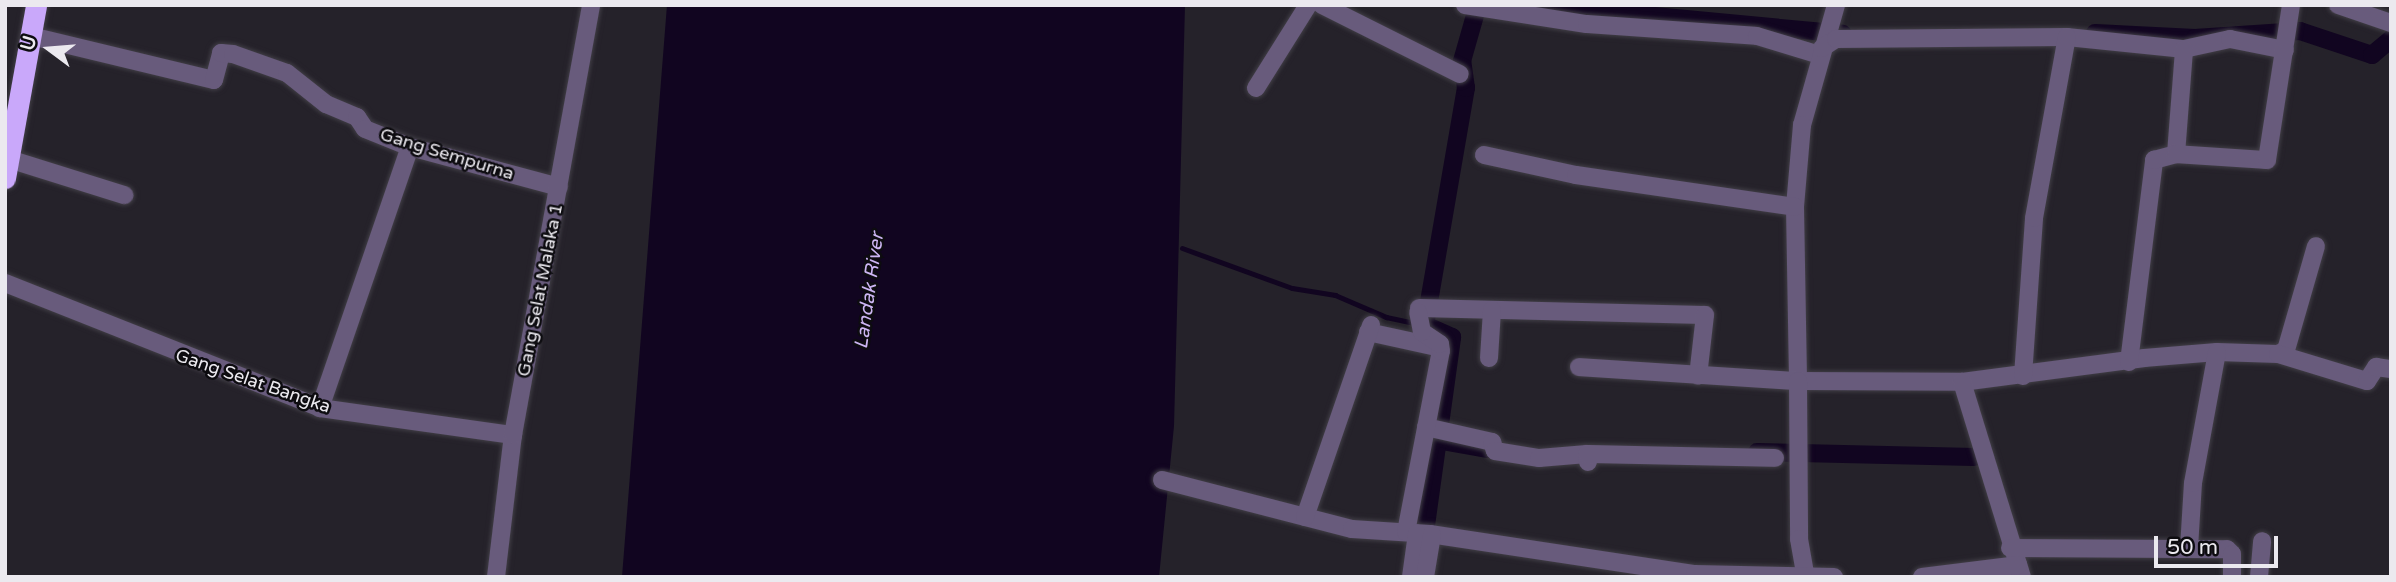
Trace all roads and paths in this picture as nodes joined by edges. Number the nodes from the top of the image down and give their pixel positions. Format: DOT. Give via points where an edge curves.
graph roads {
  1 [pos="36,5"];
  2 [pos="591,5"];
  3 [pos="1308,5"];
  4 [pos="1322,5"];
  5 [pos="1836,5"];
  6 [pos="2338,5"];
  7 [pos="1471,7"];
  8 [pos="2291,10"];
  9 [pos="2390,22"];
  10 [pos="31,36"];
  11 [pos="2067,37"];
  12 [pos="1824,41"];
  13 [pos="2286,44"];
  14 [pos="2184,49"];
  15 [pos="1460,74"];
  16 [pos="1256,88"];
  17 [pos="410,147"];
  18 [pos="2176,154"];
  19 [pos="1484,155"];
  20 [pos="7,162"];
  21 [pos="559,187"];
  22 [pos="124,195"];
  23 [pos="1795,207"];
  24 [pos="2316,246"];
  25 [pos="5,283"];
  26 [pos="1492,310"];
  27 [pos="1446,349"];
  28 [pos="2217,352"];
  29 [pos="2278,354"];
  30 [pos="1489,358"];
  31 [pos="2129,362"];
  32 [pos="1579,367"];
  33 [pos="2391,369"];
  34 [pos="1698,376"];
  35 [pos="2023,376"];
  36 [pos="1798,381"];
  37 [pos="1962,382"];
  38 [pos="320,408"];
  39 [pos="1426,427"];
  40 [pos="513,435"];
  41 [pos="1775,458"];
  42 [pos="1162,480"];
  43 [pos="1305,517"];
  44 [pos="1420,533"];
  45 [pos="2262,541"];
  46 [pos="2189,548"];
  47 [pos="2017,563"];
  48 [pos="1622,571"];
  49 [pos="1744,574"];
  50 [pos="1695,575"];
  51 [pos="1417,576"];
  52 [pos="1806,576"];
  53 [pos="496,577"];
  54 [pos="1834,577"];
  55 [pos="1922,577"];
  56 [pos="2232,577"];
  57 [pos="2259,577"];
  1 -- 10 [label="highway"];
  2 -- 21 [label="street, Gang Selat Malaka 1"];
  3 -- 16 [label="street"];
  4 -- 15 [label="street"];
  5 -- 12 [label="street"];
  6 -- 9 [label="street"];
  7 -- 12 [label="street"];
  8 -- 13 [label="street"];
  10 -- 17 [label="street, Gang Sempurna" via="215,80 221,53 233,54 288,72 326,104 357,117 362,128"];
  10 -- 20 [label="highway"];
  11 -- 12 [label="street"];
  11 -- 14 [label="street"];
  11 -- 35 [label="street" via="2034,218"];
  12 -- 23 [label="street" via="1802,125"];
  13 -- 14 [label="street" via="2222,39"];
  13 -- 18 [label="street" via="2267,160"];
  14 -- 18 [label="street"];
  17 -- 21 [label="street, Gang Sempurna"];
  17 -- 38 [label="street"];
  18 -- 31 [label="street" via="2154,160"];
  19 -- 23 [label="street" via="1576,175"];
  20 -- 22 [label="street"];
  21 -- 40 [label="street, Gang Selat Malaka 1"];
  23 -- 36 [label="street"];
  24 -- 29 [label="street" via="2286,349"];
  25 -- 38 [label="street, Gang Selat Bangka"];
  26 -- 27 [label="street" via="1418,310 1422,332"];
  26 -- 30 [label="street"];
  26 -- 34 [label="street" via="1705,315"];
  27 -- 39 [label="street"];
  27 -- 43 [label="street" via="1370,329"];
  28 -- 29 [label="street"];
  28 -- 31 [label="street"];
  28 -- 46 [label="street" via="2193,483"];
  29 -- 33 [label="street" via="2367,382 2376,368"];
  31 -- 35 [label="street"];
  32 -- 34 [label="street"];
  34 -- 36 [label="street"];
  35 -- 37 [label="street"];
  36 -- 37 [label="street"];
  36 -- 52 [label="street" via="1797,451"];
  37 -- 47 [label="street"];
  38 -- 40 [label="street, Gang Selat Bangka"];
  39 -- 41 [label="street" via="1492,442 1495,451 1539,458"];
  39 -- 44 [label="street"];
  40 -- 53 [label="street, Gang Selat Malaka 1"];
  42 -- 43 [label="street"];
  43 -- 44 [label="street" via="1352,529"];
  44 -- 48 [label="street"];
  44 -- 51 [label="street"];
  45 -- 57 [label="street"];
  46 -- 47 [label="street"];
  46 -- 56 [label="street" via="2231,551"];
  47 -- 55 [label="street"];
  48 -- 50 [label="street"];
  49 -- 50 [label="street"];
  49 -- 52 [label="street"];
  52 -- 54 [label="street"];
}
